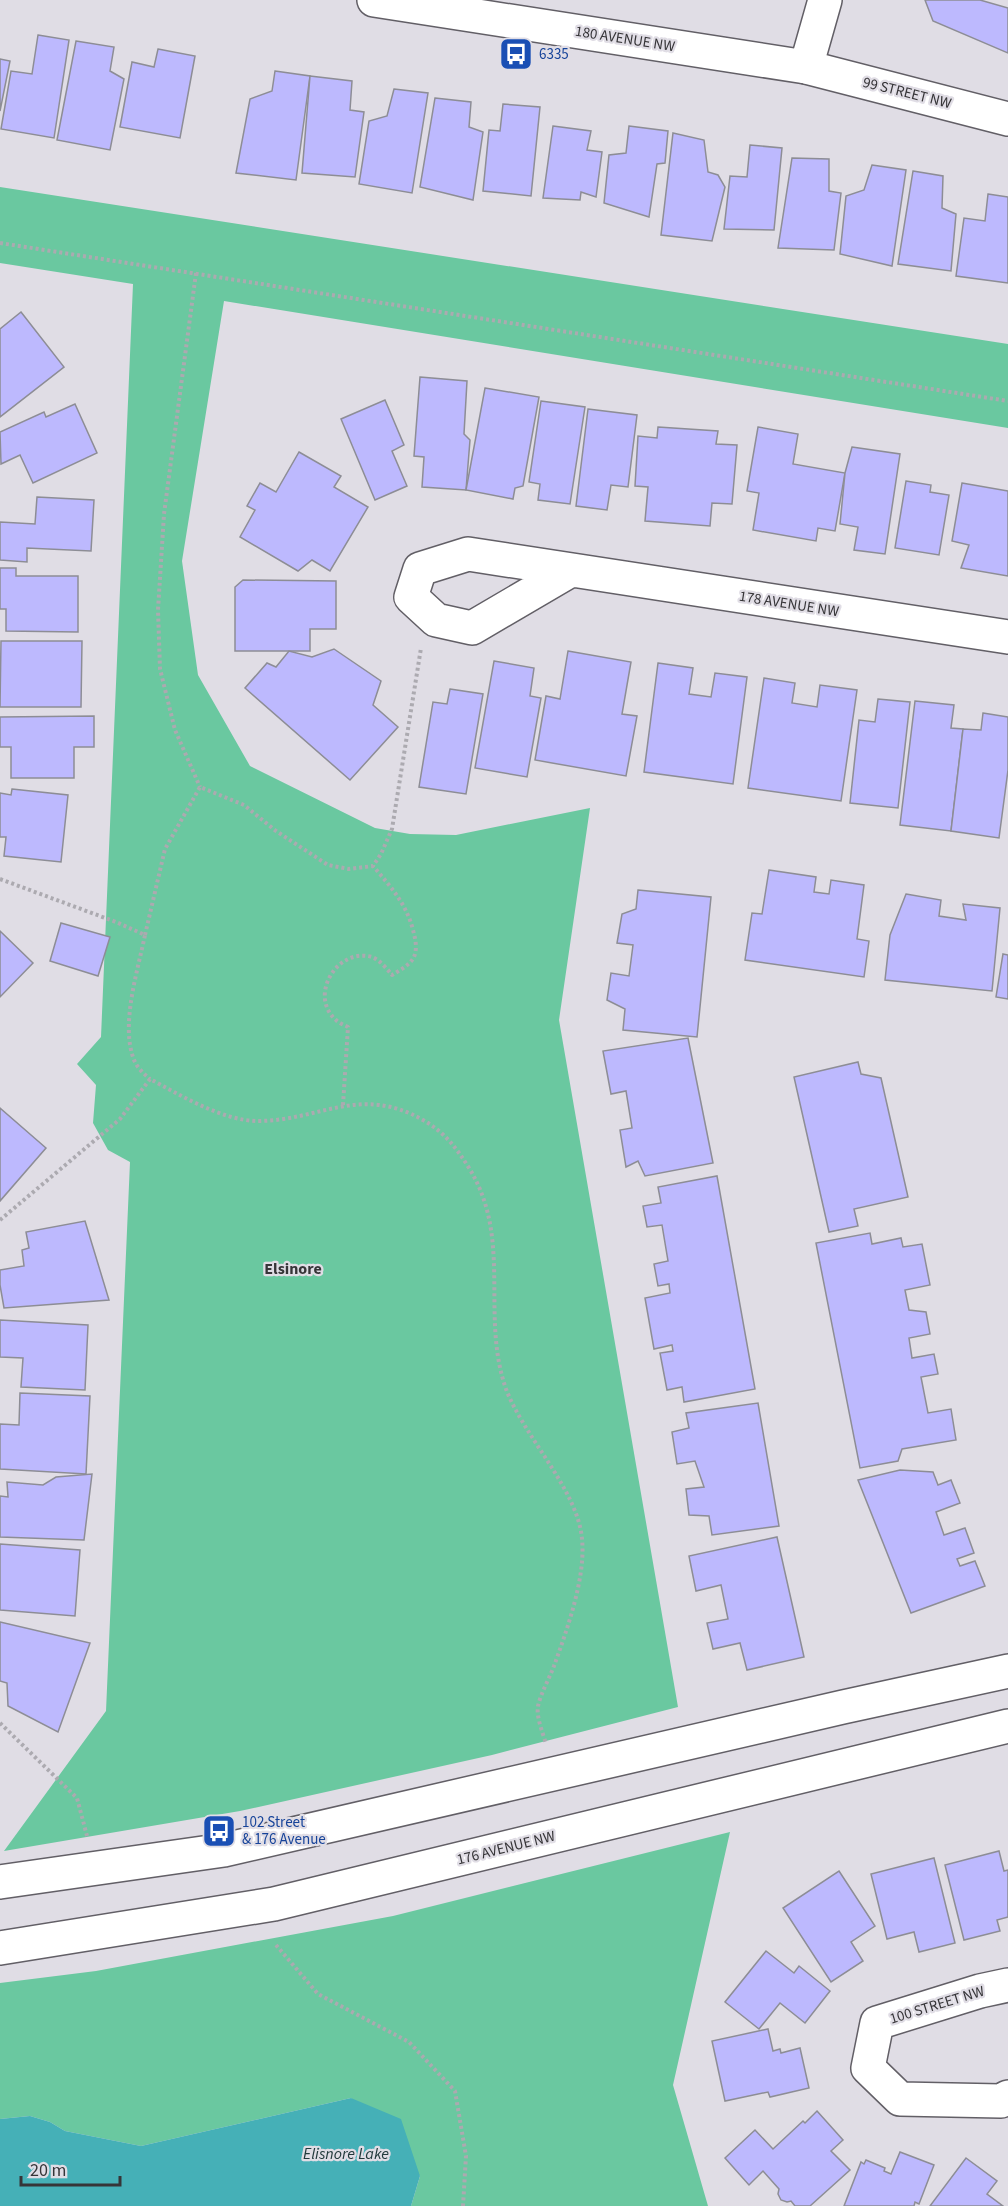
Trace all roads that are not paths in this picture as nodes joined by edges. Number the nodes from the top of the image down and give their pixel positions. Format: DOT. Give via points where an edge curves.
graph roads {
  1 [pos="374,0"];
  2 [pos="825,0"];
  3 [pos="410,2"];
  4 [pos="806,68"];
  5 [pos="1008,119"];
  6 [pos="571,570"];
  7 [pos="1008,637"];
  8 [pos="1008,1671"];
  9 [pos="1008,1726"];
  10 [pos="0,1882"];
  11 [pos="0,1948"];
  12 [pos="1008,1985"];
  13 [pos="1006,2102"];
  1 -- 3 [label="street, 180 AVENUE NW"];
  2 -- 4 [label="street"];
  3 -- 4 [label="street, 180 AVENUE NW"];
  4 -- 5 [label="street, 99 STREET NW"];
  6 -- 7 [label="street, 178 AVENUE NW"];
  8 -- 10 [label="street" via="224,1850"];
  9 -- 11 [label="street, 176 AVENUE NW" via="274,1904"];
  12 -- 13 [label="street, 100 STREET NW" via="877,2024 868,2068 900,2099"];
}
